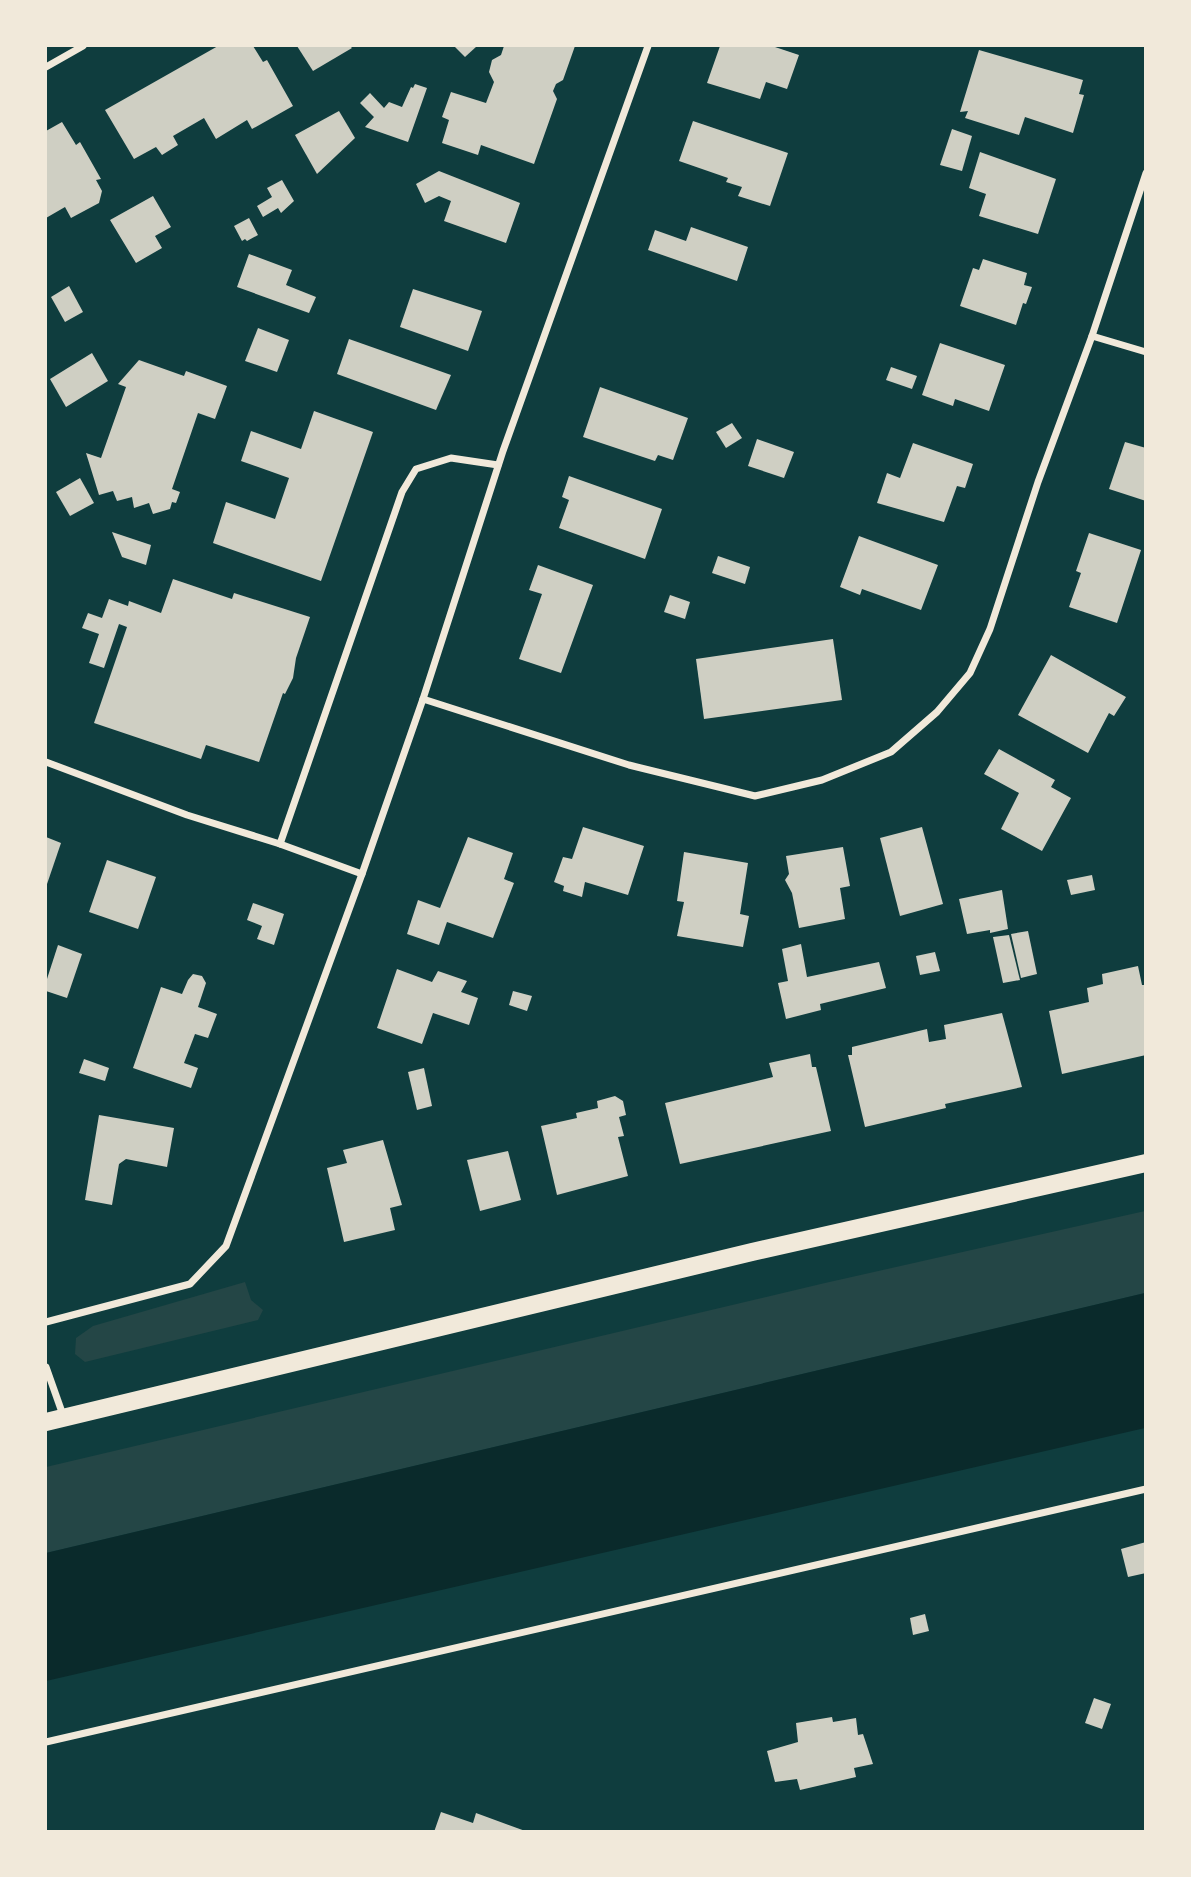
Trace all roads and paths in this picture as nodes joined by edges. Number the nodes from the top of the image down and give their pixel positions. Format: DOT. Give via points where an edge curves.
graph roads {
  1 [pos="83,46"];
  2 [pos="648,46"];
  3 [pos="46,67"];
  4 [pos="1146,173"];
  5 [pos="1092,336"];
  6 [pos="1146,352"];
  7 [pos="498,465"];
  8 [pos="423,699"];
  9 [pos="46,762"];
  10 [pos="280,844"];
  11 [pos="362,874"];
  12 [pos="1146,1163"];
  13 [pos="46,1322"];
  14 [pos="46,1367"];
  15 [pos="64,1418"];
  16 [pos="46,1422"];
  17 [pos="1146,1489"];
  18 [pos="46,1742"];
  1 -- 3 [label="street"];
  2 -- 7 [label="street"];
  4 -- 5 [label="street"];
  5 -- 6 [label="street"];
  5 -- 8 [label="street" via="990,629 970,673 937,712 891,752 822,780 755,796 629,765"];
  7 -- 8 [label="street"];
  7 -- 10 [label="street" via="451,458 416,469 401,492"];
  8 -- 11 [label="street"];
  9 -- 10 [label="street" via="187,816"];
  10 -- 11 [label="street"];
  11 -- 13 [label="street" via="226,1246 190,1284"];
  12 -- 15 [label="main road" via="738,1255"];
  14 -- 15 [label="street"];
  15 -- 16 [label="main road"];
  17 -- 18 [label="street"];
}
